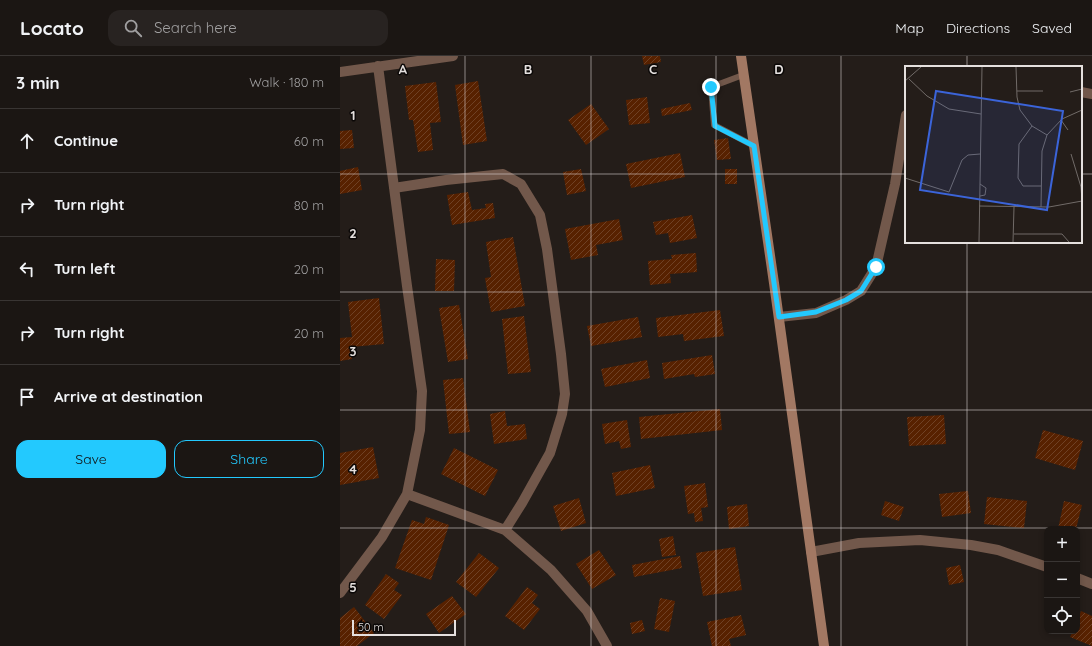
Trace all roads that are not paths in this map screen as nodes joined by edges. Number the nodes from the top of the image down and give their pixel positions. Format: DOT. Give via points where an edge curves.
graph roads {
  1 [pos="453,56"];
  2 [pos="741,56"];
  3 [pos="378,66"];
  4 [pos="340,72"];
  5 [pos="743,75"];
  6 [pos="1082,92"];
  7 [pos="1092,94"];
  8 [pos="905,121"];
  9 [pos="754,146"];
  10 [pos="394,188"];
  11 [pos="779,317"];
  12 [pos="407,494"];
  13 [pos="505,530"];
  14 [pos="811,552"];
  15 [pos="1044,566"];
  16 [pos="1080,579"];
  17 [pos="1092,584"];
  18 [pos="340,592"];
  19 [pos="607,646"];
  20 [pos="824,646"];
  1 -- 3 [label="street"];
  2 -- 5 [label="street"];
  3 -- 4 [label="street"];
  3 -- 10 [label="street"];
  5 -- 9 [label="street"];
  5 -- 9 [label="lane" via="711,87 714,125"];
  6 -- 7 [label="street"];
  8 -- 11 [label="street" via="895,184 876,267 861,291 816,312"];
  9 -- 11 [label="street"];
  10 -- 12 [label="street" via="422,391 420,430"];
  10 -- 13 [label="street" via="502,174 521,184 540,215 561,354 564,394 562,414 550,453"];
  11 -- 14 [label="street"];
  12 -- 13 [label="street"];
  12 -- 18 [label="street" via="382,537"];
  13 -- 19 [label="street" via="551,570 587,610"];
  14 -- 15 [label="street" via="859,543 920,540 998,550"];
  14 -- 20 [label="street"];
  16 -- 17 [label="street"];
}
